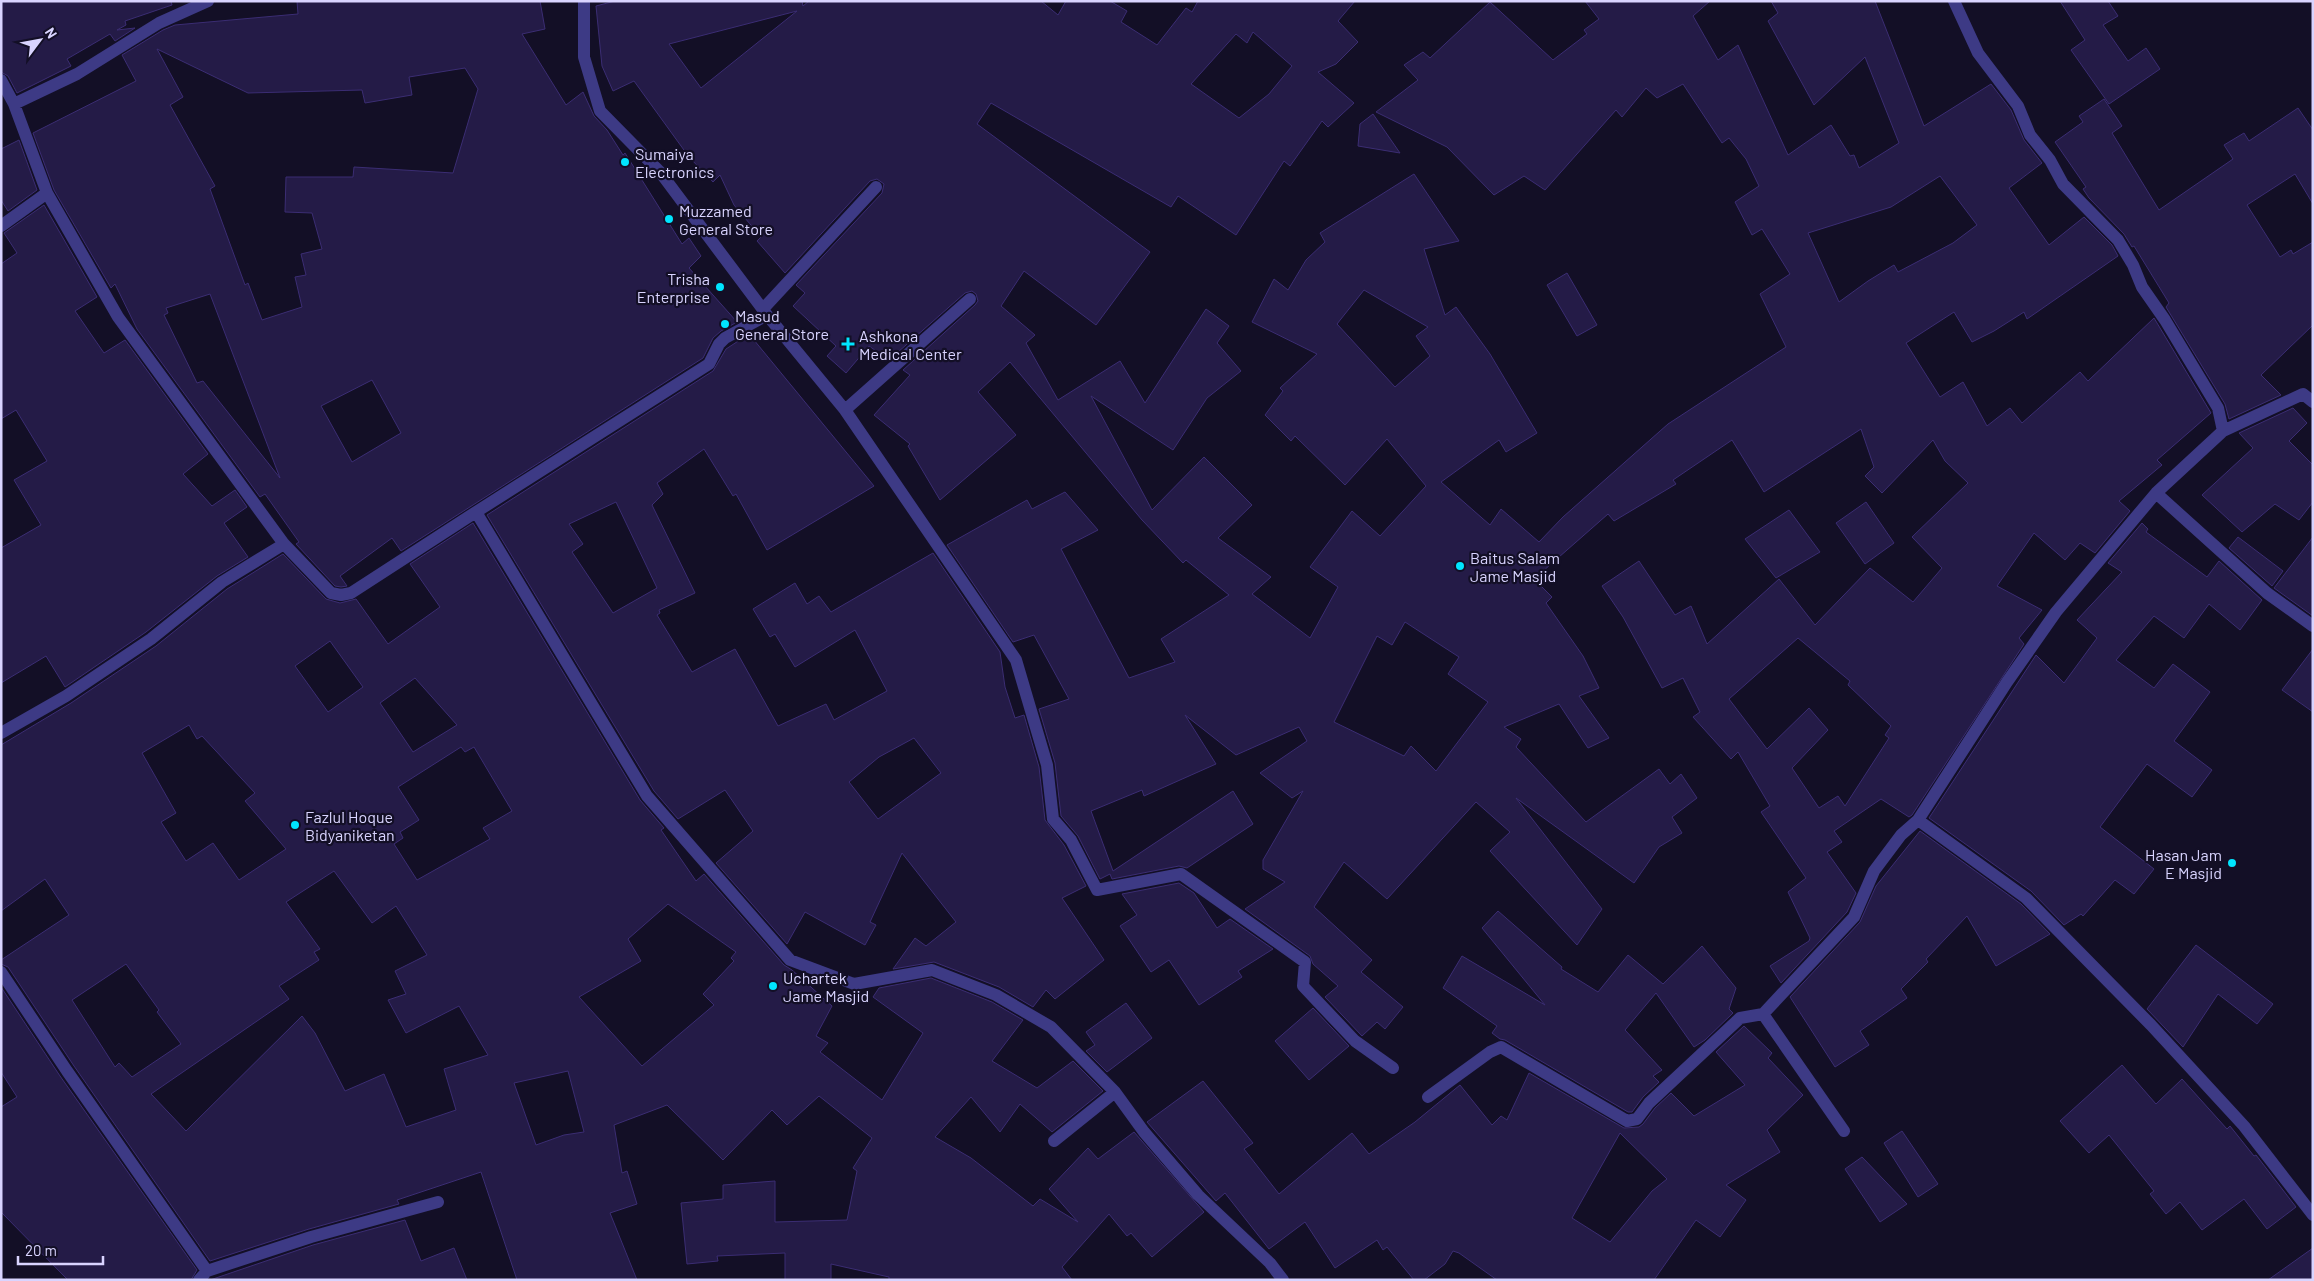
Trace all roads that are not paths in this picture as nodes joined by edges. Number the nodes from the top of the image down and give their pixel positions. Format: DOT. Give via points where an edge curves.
graph roads {
  1 [pos="208,1"];
  2 [pos="584,1"];
  3 [pos="1954,1"];
  4 [pos="1,80"];
  5 [pos="14,104"];
  6 [pos="876,187"];
  7 [pos="47,193"];
  8 [pos="1,226"];
  9 [pos="970,299"];
  10 [pos="765,312"];
  11 [pos="2313,402"];
  12 [pos="845,410"];
  13 [pos="2223,431"];
  14 [pos="2156,493"];
  15 [pos="476,512"];
  16 [pos="284,544"];
  17 [pos="2313,626"];
  18 [pos="1,733"];
  19 [pos="1918,820"];
  20 [pos="1,972"];
  21 [pos="1763,1014"];
  22 [pos="1393,1068"];
  23 [pos="1114,1092"];
  24 [pos="1428,1097"];
  25 [pos="1844,1131"];
  26 [pos="1054,1141"];
  27 [pos="438,1202"];
  28 [pos="2313,1215"];
  29 [pos="203,1275"];
  30 [pos="1283,1280"];
  1 -- 5 [label="street" via="159,23 76,74"];
  2 -- 10 [label="street" via="584,57 600,111 660,172"];
  3 -- 13 [label="street" via="1978,53 2018,106 2030,135 2050,160 2063,184 2118,240 2142,287 2218,408"];
  4 -- 5 [label="street"];
  5 -- 7 [label="street"];
  6 -- 10 [label="street"];
  7 -- 8 [label="street"];
  7 -- 16 [label="street" via="118,316"];
  9 -- 12 [label="street"];
  10 -- 12 [label="street"];
  10 -- 15 [label="street" via="725,338 709,364"];
  11 -- 13 [label="street" via="2303,394"];
  12 -- 22 [label="street" via="1016,660 1047,765 1053,819 1071,840 1097,890 1181,874 1305,962 1303,986 1355,1041"];
  13 -- 14 [label="street"];
  14 -- 17 [label="street" via="2267,593"];
  14 -- 19 [label="street" via="2056,612"];
  15 -- 16 [label="street" via="351,592 341,595 331,593"];
  15 -- 23 [label="street" via="648,796 790,960 854,984 932,970 996,995 1052,1027"];
  16 -- 18 [label="street" via="222,582 143,644 66,696"];
  19 -- 21 [label="street" via="1874,871 1854,916"];
  19 -- 28 [label="street" via="2026,898 2244,1126"];
  20 -- 29 [label="street"];
  21 -- 24 [label="street" via="1740,1018 1637,1118 1627,1121 1501,1047"];
  21 -- 25 [label="street"];
  23 -- 26 [label="street"];
  23 -- 30 [label="street" via="1198,1195 1270,1263"];
  27 -- 29 [label="street" via="311,1237"];
}
